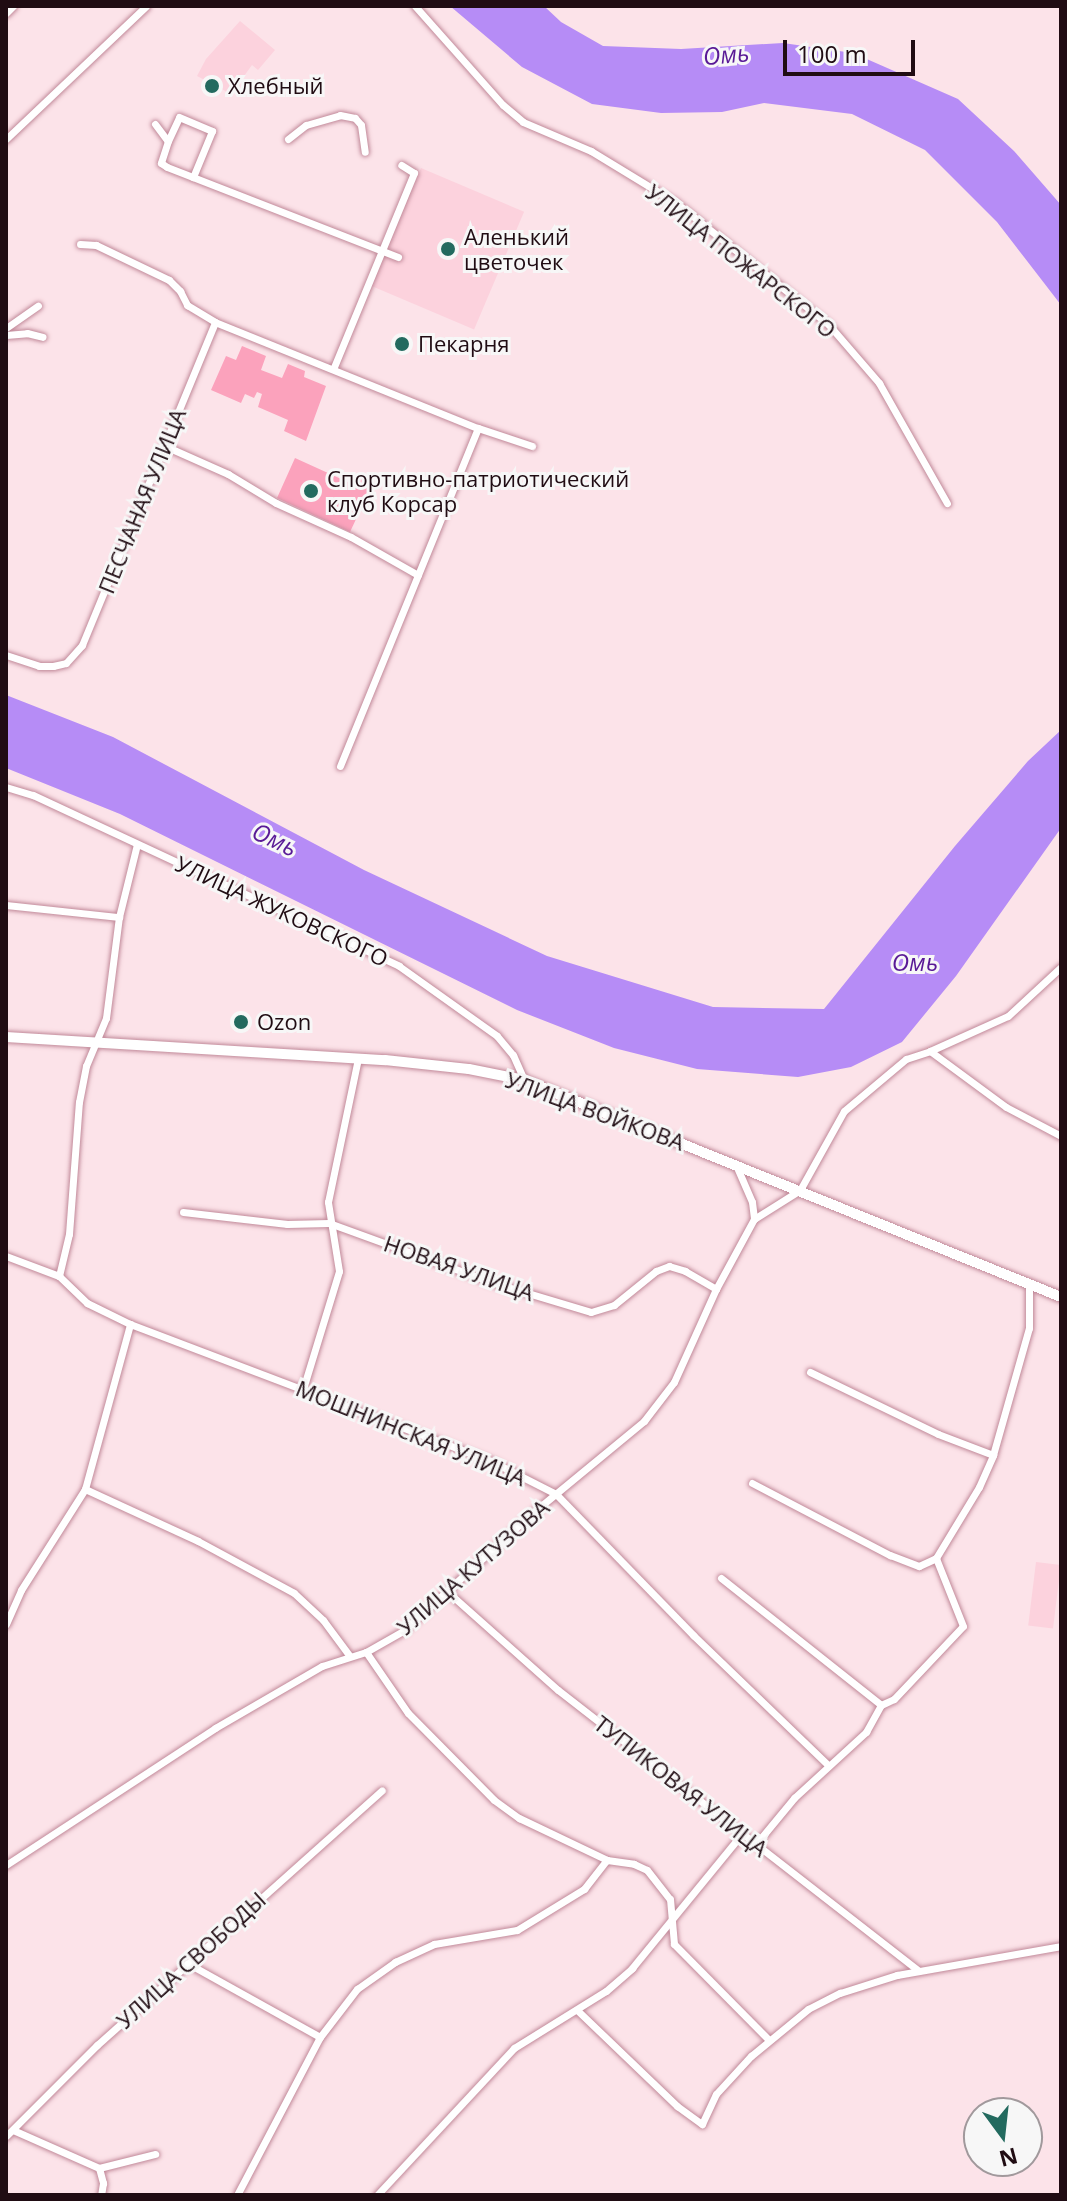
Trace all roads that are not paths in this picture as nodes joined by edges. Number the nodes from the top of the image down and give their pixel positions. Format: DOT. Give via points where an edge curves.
graph roads {
  1 [pos="13,6"];
  2 [pos="146,6"];
  3 [pos="415,6"];
  4 [pos="6,13"];
  5 [pos="155,124"];
  6 [pos="6,139"];
  7 [pos="288,139"];
  8 [pos="168,141"];
  9 [pos="365,152"];
  10 [pos="401,165"];
  11 [pos="193,177"];
  12 [pos="80,244"];
  13 [pos="382,251"];
  14 [pos="398,257"];
  15 [pos="38,306"];
  16 [pos="215,322"];
  17 [pos="6,328"];
  18 [pos="6,335"];
  19 [pos="43,337"];
  20 [pos="334,367"];
  21 [pos="478,428"];
  22 [pos="165,446"];
  23 [pos="532,446"];
  24 [pos="947,503"];
  25 [pos="418,575"];
  26 [pos="6,655"];
  27 [pos="340,766"];
  28 [pos="6,787"];
  29 [pos="137,844"];
  30 [pos="6,905"];
  31 [pos="119,917"];
  32 [pos="1061,967"];
  33 [pos="6,1037"];
  34 [pos="97,1041"];
  35 [pos="930,1051"];
  36 [pos="358,1058"];
  37 [pos="524,1080"];
  38 [pos="1061,1136"];
  39 [pos="735,1164"];
  40 [pos="800,1190"];
  41 [pos="183,1212"];
  42 [pos="754,1219"];
  43 [pos="329,1223"];
  44 [pos="6,1256"];
  45 [pos="59,1276"];
  46 [pos="1029,1284"];
  47 [pos="716,1289"];
  48 [pos="1061,1297"];
  49 [pos="130,1324"];
  50 [pos="810,1372"];
  51 [pos="303,1389"];
  52 [pos="993,1455"];
  53 [pos="752,1483"];
  54 [pos="85,1489"];
  55 [pos="556,1494"];
  56 [pos="936,1558"];
  57 [pos="721,1578"];
  58 [pos="449,1593"];
  59 [pos="6,1624"];
  60 [pos="366,1652"];
  61 [pos="349,1655"];
  62 [pos="881,1705"];
  63 [pos="828,1765"];
  64 [pos="382,1790"];
  65 [pos="741,1835"];
  66 [pos="756,1844"];
  67 [pos="607,1860"];
  68 [pos="6,1865"];
  69 [pos="674,1914"];
  70 [pos="1061,1946"];
  71 [pos="187,1963"];
  72 [pos="919,1971"];
  73 [pos="577,2010"];
  74 [pos="320,2037"];
  75 [pos="769,2040"];
  76 [pos="13,2130"];
  77 [pos="6,2136"];
  78 [pos="155,2154"];
  79 [pos="99,2168"];
  80 [pos="101,2195"];
  81 [pos="237,2195"];
  82 [pos="377,2195"];
  1 -- 4 [label="street"];
  2 -- 6 [label="street"];
  3 -- 24 [label="street, УЛИЦА ПОЖАРСКОГО" via="523,122 591,151 675,202 829,325 879,383"];
  5 -- 8 [label="street"];
  7 -- 9 [label="street" via="306,125 340,115 361,125"];
  8 -- 11 [label="street" via="161,163"];
  8 -- 11 [label="street" via="179,117 212,131"];
  10 -- 13 [label="street" via="414,173"];
  11 -- 13 [label="street"];
  12 -- 16 [label="street" via="96,245 169,280 187,305"];
  13 -- 14 [label="street"];
  13 -- 20 [label="street"];
  15 -- 17 [label="street"];
  16 -- 20 [label="street"];
  16 -- 22 [label="street, ПЕСЧАНАЯ УЛИЦА"];
  18 -- 19 [label="street"];
  20 -- 21 [label="street"];
  21 -- 23 [label="street"];
  21 -- 25 [label="street"];
  22 -- 25 [label="street"];
  22 -- 26 [label="street, ПЕСЧАНАЯ УЛИЦА" via="82,645 66,663 53,666"];
  25 -- 27 [label="street"];
  28 -- 29 [label="street, УЛИЦА ЖУКОВСКОГО"];
  29 -- 31 [label="street"];
  29 -- 37 [label="street, УЛИЦА ЖУКОВСКОГО" via="399,966 497,1036"];
  30 -- 31 [label="street"];
  31 -- 34 [label="street" via="106,1018"];
  32 -- 35 [label="street" via="1008,1016"];
  33 -- 34 [label="main road, УЛИЦА ВОЙКОВА"];
  34 -- 36 [label="main road, УЛИЦА ВОЙКОВА"];
  34 -- 45 [label="street" via="79,1102 69,1234"];
  35 -- 38 [label="street" via="1006,1107"];
  35 -- 40 [label="street" via="906,1059 844,1111"];
  36 -- 37 [label="main road, УЛИЦА ВОЙКОВА"];
  36 -- 43 [label="street" via="328,1202"];
  37 -- 39 [label="main road, УЛИЦА ВОЙКОВА"];
  39 -- 40 [label="main road, УЛИЦА ВОЙКОВА"];
  39 -- 42 [label="street"];
  40 -- 42 [label="street, УЛИЦА КУТУЗОВА"];
  40 -- 46 [label="main road, УЛИЦА ВОЙКОВА"];
  41 -- 43 [label="street, НОВАЯ УЛИЦА" via="287,1224"];
  42 -- 47 [label="street, УЛИЦА КУТУЗОВА"];
  43 -- 47 [label="street, НОВАЯ УЛИЦА" via="591,1312 614,1305 669,1266"];
  43 -- 51 [label="street" via="339,1271"];
  44 -- 45 [label="street, МОШНИНСКАЯ УЛИЦА"];
  45 -- 49 [label="street, МОШНИНСКАЯ УЛИЦА" via="87,1303"];
  46 -- 48 [label="main road, УЛИЦА ВОЙКОВА"];
  46 -- 52 [label="street" via="1029,1328"];
  47 -- 55 [label="street, УЛИЦА КУТУЗОВА" via="661,1403"];
  49 -- 51 [label="street, МОШНИНСКАЯ УЛИЦА"];
  49 -- 54 [label="street"];
  50 -- 52 [label="street"];
  51 -- 55 [label="street, МОШНИНСКАЯ УЛИЦА" via="491,1461"];
  52 -- 56 [label="street"];
  53 -- 56 [label="street" via="890,1555 919,1566"];
  54 -- 59 [label="street" via="21,1590"];
  54 -- 61 [label="street" via="294,1593"];
  55 -- 58 [label="street, УЛИЦА КУТУЗОВА"];
  55 -- 63 [label="street, МОШНИНСКАЯ УЛИЦА"];
  56 -- 62 [label="street" via="963,1626 894,1699"];
  57 -- 62 [label="street"];
  58 -- 60 [label="street, УЛИЦА КУТУЗОВА" via="403,1631"];
  58 -- 65 [label="street, ТУПИКОВАЯ УЛИЦА" via="513,1652"];
  60 -- 61 [label="street, УЛИЦА КУТУЗОВА"];
  60 -- 67 [label="street" via="408,1713 494,1800 519,1818"];
  61 -- 68 [label="street, УЛИЦА КУТУЗОВА" via="215,1728"];
  62 -- 63 [label="street" via="866,1732"];
  63 -- 66 [label="street"];
  64 -- 71 [label="street, УЛИЦА СВОБОДЫ"];
  65 -- 66 [label="street, ТУПИКОВАЯ УЛИЦА"];
  65 -- 69 [label="street"];
  66 -- 72 [label="street, ТУПИКОВАЯ УЛИЦА"];
  67 -- 69 [label="street" via="647,1870 665,1889"];
  67 -- 74 [label="street" via="584,1889 517,1930 434,1944 377,1972 342,2005"];
  69 -- 73 [label="street" via="632,1968"];
  69 -- 75 [label="street" via="674,1944"];
  70 -- 72 [label="street"];
  71 -- 74 [label="street"];
  71 -- 76 [label="street, УЛИЦА СВОБОДЫ"];
  72 -- 75 [label="street" via="840,1993 808,2009"];
  73 -- 75 [label="street" via="702,2124 728,2078"];
  73 -- 82 [label="street" via="514,2048"];
  74 -- 81 [label="street"];
  76 -- 77 [label="street, УЛИЦА СВОБОДЫ"];
  76 -- 79 [label="street"];
  78 -- 79 [label="street"];
  79 -- 80 [label="street"];
}
